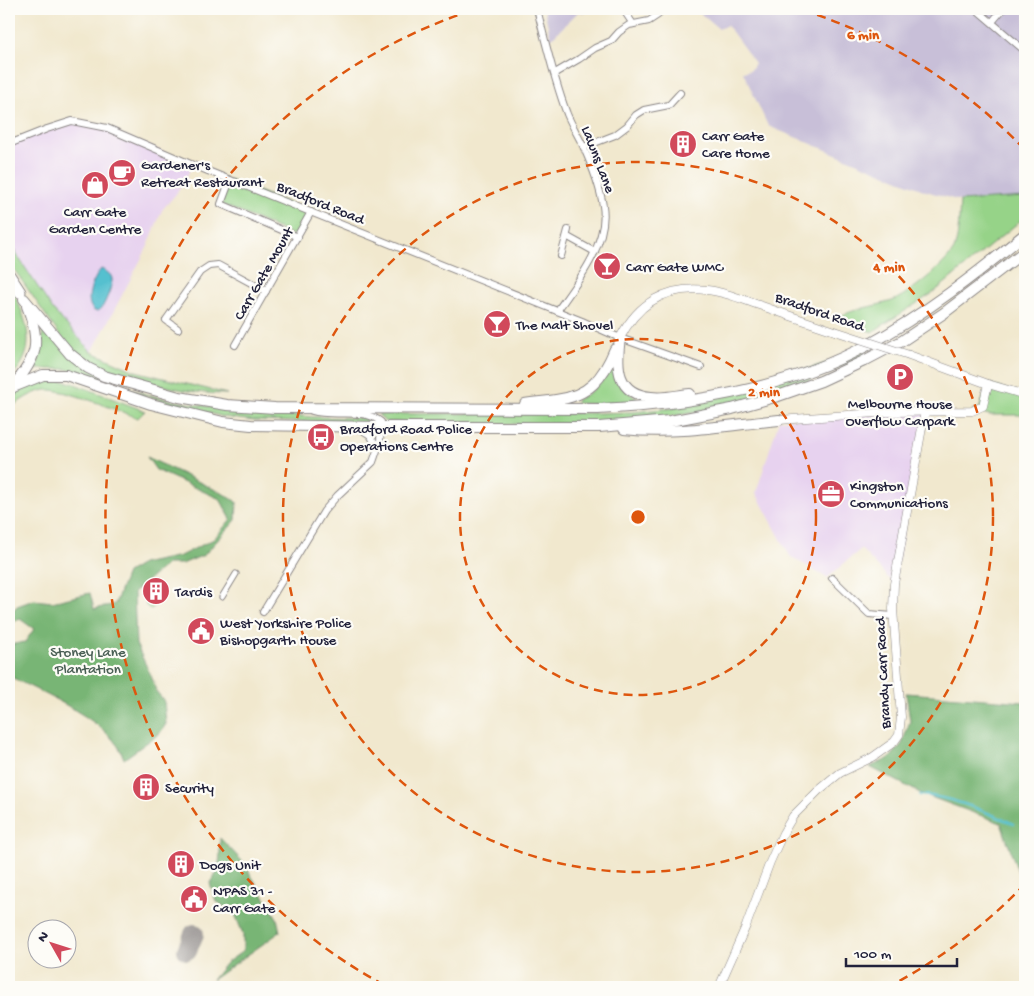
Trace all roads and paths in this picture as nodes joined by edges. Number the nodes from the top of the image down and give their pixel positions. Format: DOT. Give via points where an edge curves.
graph roads {
  1 [pos="536,9"];
  2 [pos="622,9"];
  3 [pos="976,9"];
  4 [pos="1003,9"];
  5 [pos="658,15"];
  6 [pos="992,22"];
  7 [pos="633,24"];
  8 [pos="1025,51"];
  9 [pos="554,73"];
  10 [pos="680,93"];
  11 [pos="668,105"];
  12 [pos="672,113"];
  13 [pos="9,144"];
  14 [pos="584,147"];
  15 [pos="230,180"];
  16 [pos="311,212"];
  17 [pos="1025,234"];
  18 [pos="298,237"];
  19 [pos="1025,251"];
  20 [pos="595,252"];
  21 [pos="561,256"];
  22 [pos="9,275"];
  23 [pos="9,282"];
  24 [pos="266,290"];
  25 [pos="22,296"];
  26 [pos="557,311"];
  27 [pos="178,328"];
  28 [pos="620,338"];
  29 [pos="235,346"];
  30 [pos="701,367"];
  31 [pos="817,368"];
  32 [pos="988,384"];
  33 [pos="10,389"];
  34 [pos="1025,395"];
  35 [pos="507,408"];
  36 [pos="304,409"];
  37 [pos="925,411"];
  38 [pos="780,420"];
  39 [pos="356,427"];
  40 [pos="599,427"];
  41 [pos="382,428"];
  42 [pos="378,448"];
  43 [pos="236,574"];
  44 [pos="832,578"];
  45 [pos="222,597"];
  46 [pos="263,612"];
  47 [pos="893,616"];
  48 [pos="719,987"];
  1 -- 9 [label="street, Lawns Lane"];
  2 -- 7 [label="street"];
  3 -- 6 [label="street"];
  4 -- 6 [label="street"];
  5 -- 7 [label="street" via="649,21"];
  6 -- 8 [label="street"];
  7 -- 9 [label="street" via="624,28 612,41"];
  9 -- 14 [label="street, Lawns Lane" via="568,117"];
  10 -- 11 [label="street"];
  11 -- 12 [label="street"];
  11 -- 14 [label="street" via="644,110 621,131"];
  13 -- 15 [label="street, Bradford Road" via="72,122 107,128"];
  14 -- 20 [label="street, Lawns Lane" via="603,207 603,224"];
  15 -- 16 [label="street, Bradford Road"];
  15 -- 18 [label="street" via="221,204"];
  16 -- 18 [label="street, Carr Gate Mount"];
  16 -- 26 [label="street, Bradford Road"];
  17 -- 31 [label="highway" via="978,273 911,320 866,346"];
  18 -- 24 [label="street, Carr Gate Mount"];
  19 -- 40 [label="highway" via="902,341 822,381 732,409 670,421"];
  20 -- 21 [label="street" via="568,234"];
  20 -- 26 [label="street, Lawns Lane"];
  22 -- 25 [label="highway"];
  23 -- 25 [label="highway"];
  24 -- 27 [label="street" via="218,265 209,266 200,272 166,320"];
  24 -- 29 [label="street, Carr Gate Mount"];
  25 -- 33 [label="highway" via="35,329 36,342 31,361"];
  25 -- 36 [label="highway" via="70,354 104,376 179,397"];
  26 -- 28 [label="street, Bradford Road"];
  28 -- 30 [label="street, Bradford Road"];
  28 -- 31 [label="highway" via="617,365 621,378 637,393 653,398 702,393"];
  28 -- 32 [label="street, Bradford Road, bridge" via="628,322 654,299 678,290 708,290"];
  28 -- 35 [label="highway" via="608,367 590,388 571,397"];
  31 -- 35 [label="highway" via="725,395 668,404 598,409"];
  32 -- 34 [label="street, Bradford Road"];
  32 -- 37 [label="street" via="983,406 979,409"];
  33 -- 39 [label="highway" via="43,375 60,374 151,404 223,422"];
  35 -- 36 [label="highway"];
  36 -- 41 [label="street" via="323,414 366,414 376,417"];
  37 -- 38 [label="street"];
  37 -- 47 [label="street, Brandy Carr Road" via="894,584"];
  38 -- 40 [label="highway" via="641,431"];
  39 -- 41 [label="highway"];
  39 -- 42 [label="street" via="370,435"];
  40 -- 41 [label="highway"];
  41 -- 42 [label="street"];
  42 -- 46 [label="street" via="373,462 324,511"];
  43 -- 45 [label="street"];
  44 -- 47 [label="street" via="869,614"];
  47 -- 48 [label="street, Brandy Carr Road" via="900,701 899,735 886,749 840,773 793,816 770,862"];
}
